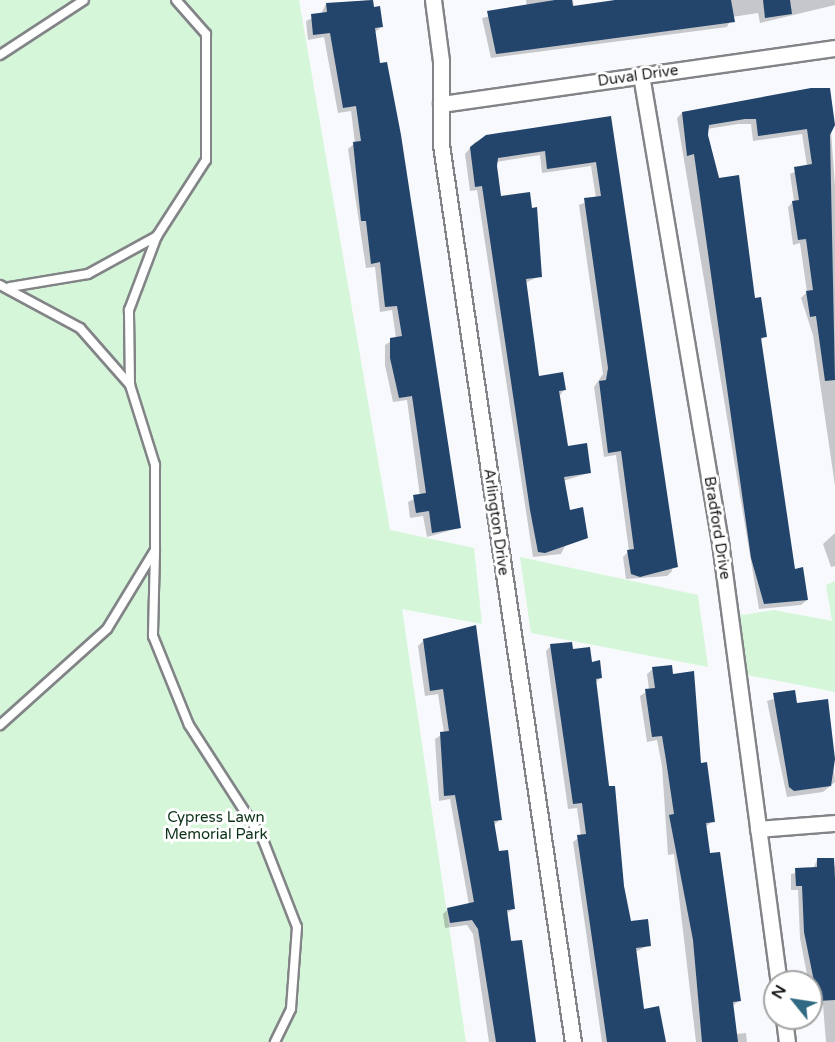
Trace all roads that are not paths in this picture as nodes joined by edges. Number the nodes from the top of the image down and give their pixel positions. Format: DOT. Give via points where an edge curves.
graph roads {
  1 [pos="84,0"];
  2 [pos="176,0"];
  3 [pos="433,0"];
  4 [pos="835,48"];
  5 [pos="0,55"];
  6 [pos="641,75"];
  7 [pos="441,104"];
  8 [pos="157,236"];
  9 [pos="0,285"];
  10 [pos="10,287"];
  11 [pos="129,385"];
  12 [pos="155,550"];
  13 [pos="0,724"];
  14 [pos="835,823"];
  15 [pos="758,829"];
  16 [pos="777,970"];
  17 [pos="275,1042"];
  18 [pos="573,1042"];
  1 -- 5 [label="lane"];
  2 -- 8 [label="lane" via="207,34 206,160"];
  3 -- 7 [label="street, Arlington Drive"];
  4 -- 6 [label="street, Duval Drive"];
  6 -- 7 [label="street, Duval Drive"];
  6 -- 15 [label="street, Bradford Drive" via="720,542"];
  7 -- 18 [label="street, Arlington Drive" via="441,145"];
  8 -- 10 [label="lane" via="88,274"];
  8 -- 11 [label="lane" via="129,310"];
  9 -- 10 [label="lane"];
  10 -- 11 [label="lane" via="80,328"];
  11 -- 12 [label="lane" via="155,465"];
  12 -- 13 [label="lane" via="107,629"];
  12 -- 17 [label="lane" via="153,636 189,725 262,840 297,927 291,1009"];
  14 -- 15 [label="street"];
  15 -- 16 [label="street, Bradford Drive"];
}
